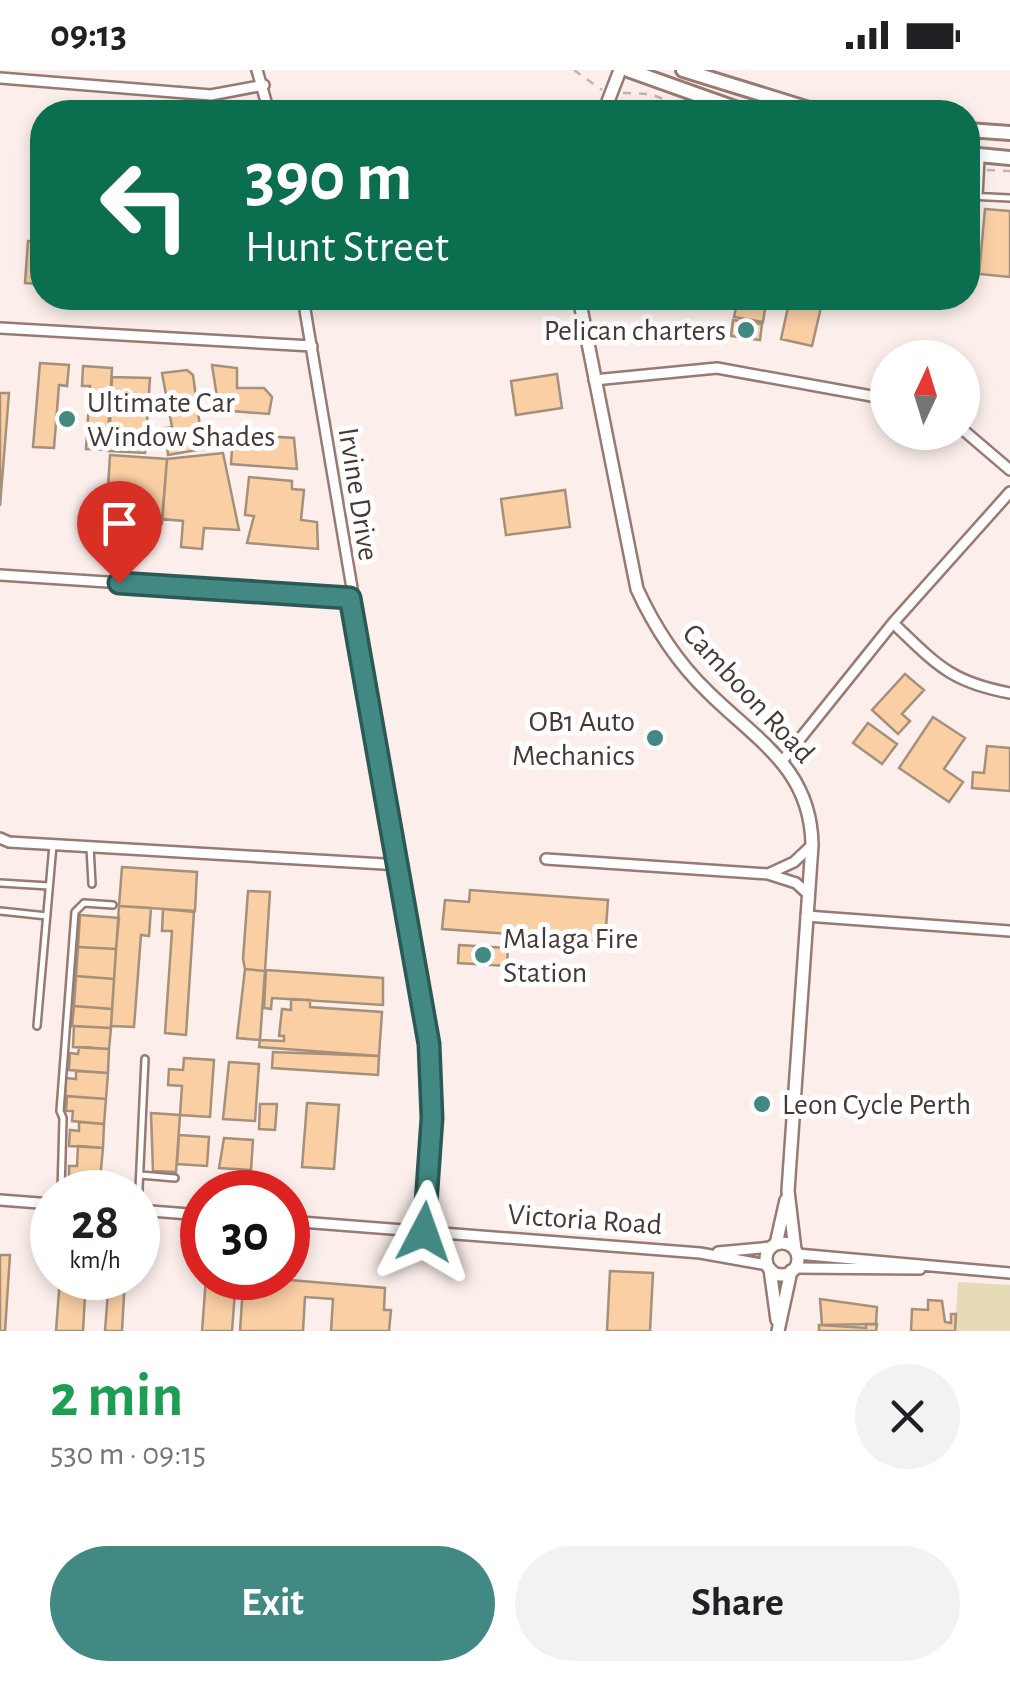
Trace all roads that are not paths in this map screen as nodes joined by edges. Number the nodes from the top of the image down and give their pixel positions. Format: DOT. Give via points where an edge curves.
graph roads {
  1 [pos="257,70"];
  2 [pos="620,70"];
  3 [pos="628,70"];
  4 [pos="683,70"];
  5 [pos="0,78"];
  6 [pos="264,85"];
  7 [pos="267,100"];
  8 [pos="608,100"];
  9 [pos="712,100"];
  10 [pos="780,100"];
  11 [pos="980,131"];
  12 [pos="1010,133"];
  13 [pos="980,156"];
  14 [pos="1010,158"];
  15 [pos="980,196"];
  16 [pos="1010,198"];
  17 [pos="305,310"];
  18 [pos="581,310"];
  19 [pos="0,328"];
  20 [pos="312,346"];
  21 [pos="594,380"];
  22 [pos="870,395"];
  23 [pos="980,444"];
  24 [pos="1010,470"];
  25 [pos="1010,492"];
  26 [pos="0,575"];
  27 [pos="350,598"];
  28 [pos="894,623"];
  29 [pos="1010,693"];
  30 [pos="783,760"];
  31 [pos="0,838"];
  32 [pos="53,845"];
  33 [pos="812,845"];
  34 [pos="90,847"];
  35 [pos="546,859"];
  36 [pos="401,866"];
  37 [pos="768,874"];
  38 [pos="0,883"];
  39 [pos="92,884"];
  40 [pos="50,886"];
  41 [pos="808,894"];
  42 [pos="113,905"];
  43 [pos="0,911"];
  44 [pos="47,916"];
  45 [pos="806,916"];
  46 [pos="1010,932"];
  47 [pos="37,1026"];
  48 [pos="145,1058"];
  49 [pos="62,1170"];
  50 [pos="140,1170"];
  51 [pos="160,1177"];
  52 [pos="175,1178"];
  53 [pos="788,1190"];
  54 [pos="0,1200"];
  55 [pos="30,1202"];
  56 [pos="310,1224"];
  57 [pos="424,1232"];
  58 [pos="774,1246"];
  59 [pos="796,1252"];
  60 [pos="700,1253"];
  61 [pos="768,1267"];
  62 [pos="932,1268"];
  63 [pos="793,1270"];
  64 [pos="1010,1273"];
  65 [pos="778,1330"];
  1 -- 6 [label="street"];
  2 -- 8 [label="street"];
  3 -- 9 [label="main road"];
  4 -- 10 [label="main road"];
  5 -- 6 [label="street" via="211,95"];
  6 -- 7 [label="street"];
  11 -- 12 [label="main road"];
  13 -- 14 [label="main road"];
  15 -- 16 [label="lane"];
  17 -- 20 [label="street, Irvine Drive"];
  18 -- 21 [label="street, Camboon Road"];
  19 -- 20 [label="street"];
  20 -- 27 [label="street, Irvine Drive"];
  21 -- 22 [label="street" via="716,368"];
  21 -- 30 [label="street, Camboon Road" via="630,563 650,617 705,690"];
  23 -- 24 [label="street"];
  25 -- 28 [label="street"];
  26 -- 27 [label="street"];
  27 -- 36 [label="street, Irvine Drive"];
  28 -- 29 [label="street" via="968,686"];
  28 -- 30 [label="street"];
  30 -- 33 [label="street, Camboon Road" via="807,804"];
  31 -- 32 [label="street"];
  32 -- 34 [label="street"];
  32 -- 40 [label="lane"];
  33 -- 37 [label="street"];
  33 -- 41 [label="street, Camboon Road"];
  34 -- 36 [label="street"];
  34 -- 39 [label="lane"];
  35 -- 37 [label="street"];
  36 -- 57 [label="street, Irvine Drive" via="429,1044"];
  37 -- 41 [label="street"];
  38 -- 40 [label="lane"];
  40 -- 44 [label="lane"];
  41 -- 45 [label="street, Camboon Road"];
  42 -- 49 [label="lane" via="84,904 74,912"];
  43 -- 44 [label="lane"];
  44 -- 47 [label="lane"];
  45 -- 46 [label="street"];
  45 -- 53 [label="street, Camboon Road"];
  48 -- 50 [label="lane"];
  51 -- 52 [label="lane"];
  53 -- 58 [label="street, Camboon Road"];
  53 -- 59 [label="street, Camboon Road"];
  54 -- 55 [label="street"];
  56 -- 57 [label="street, Victoria Road"];
  57 -- 60 [label="street, Victoria Road"];
  58 -- 59 [label="street"];
  58 -- 60 [label="street, Victoria Road"];
  58 -- 61 [label="street, Camboon Road"];
  59 -- 62 [label="street"];
  59 -- 63 [label="street, Camboon Road"];
  60 -- 61 [label="street, Victoria Road"];
  61 -- 63 [label="street" via="782,1274"];
  61 -- 65 [label="street"];
  62 -- 63 [label="street"];
  62 -- 64 [label="street"];
  63 -- 65 [label="street"];
}
